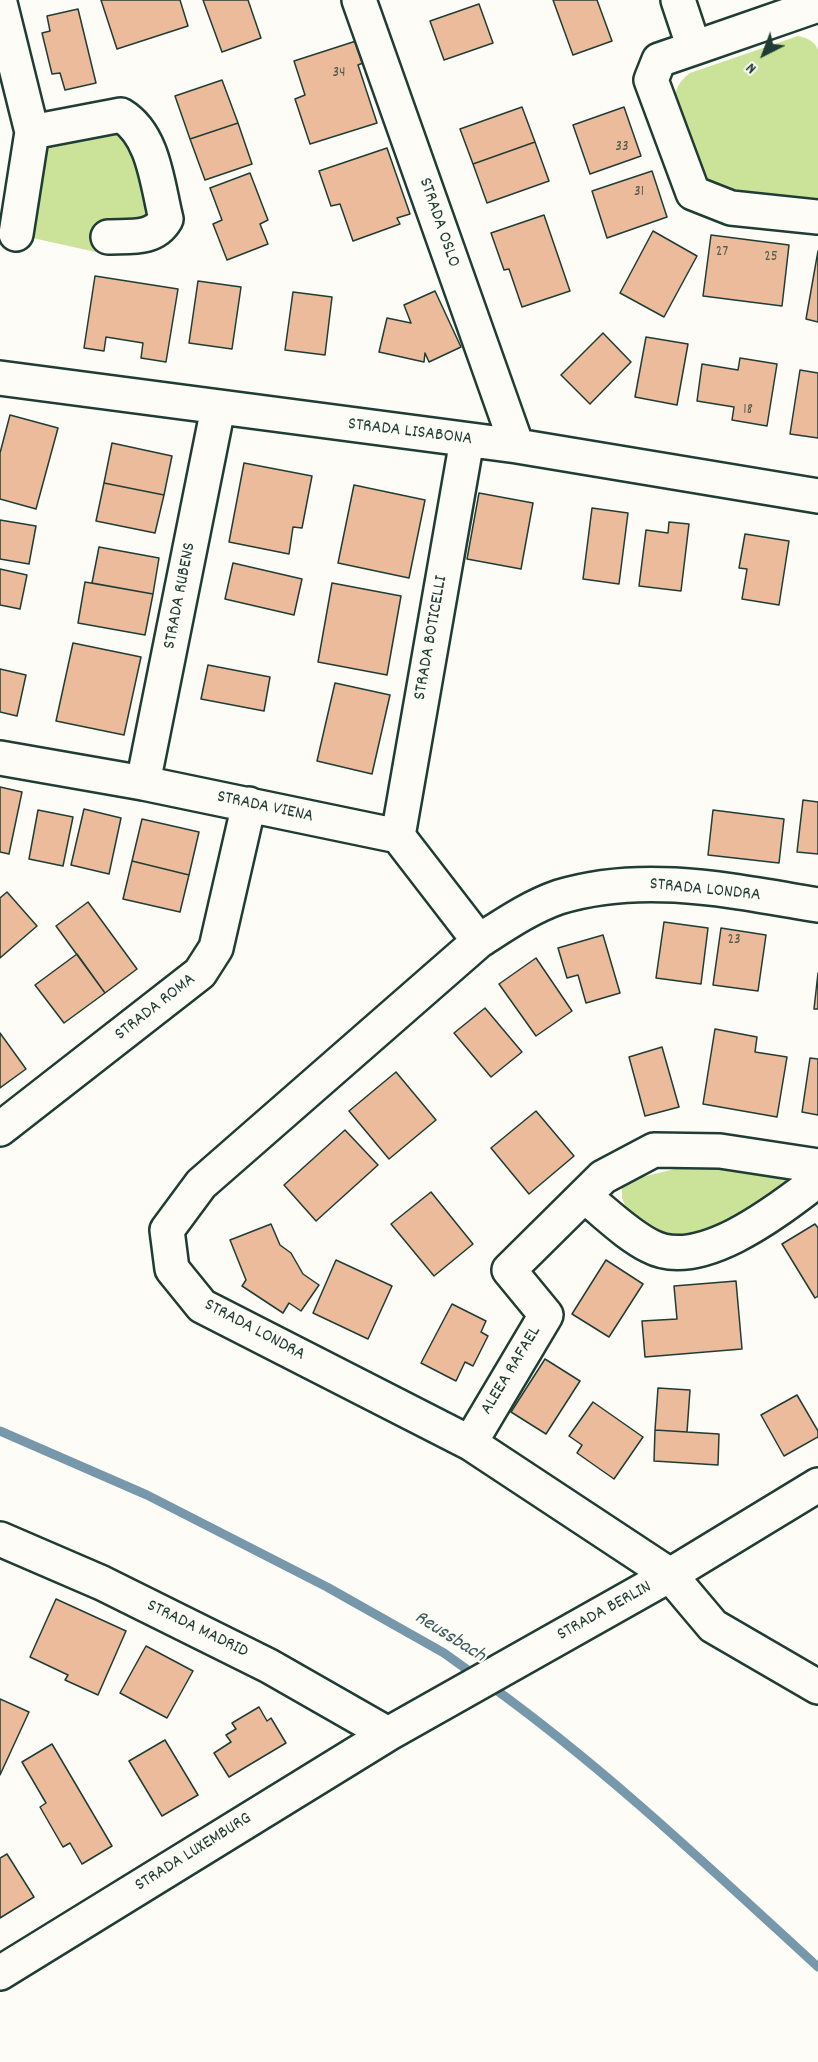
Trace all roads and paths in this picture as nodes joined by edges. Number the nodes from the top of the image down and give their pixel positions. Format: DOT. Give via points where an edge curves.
graph roads {
  1 [pos="359,0"];
  2 [pos="678,0"];
  3 [pos="0,3"];
  4 [pos="815,13"];
  5 [pos="694,48"];
  6 [pos="32,132"];
  7 [pos="818,217"];
  8 [pos="16,234"];
  9 [pos="108,237"];
  10 [pos="0,378"];
  11 [pos="218,408"];
  12 [pos="467,440"];
  13 [pos="517,446"];
  14 [pos="818,496"];
  15 [pos="0,758"];
  16 [pos="143,783"];
  17 [pos="249,804"];
  18 [pos="398,836"];
  19 [pos="818,905"];
  20 [pos="479,941"];
  21 [pos="0,1130"];
  22 [pos="818,1166"];
  23 [pos="818,1180"];
  24 [pos="584,1196"];
  25 [pos="470,1443"];
  26 [pos="818,1485"];
  27 [pos="0,1539"];
  28 [pos="670,1575"];
  29 [pos="818,1687"];
  30 [pos="388,1734"];
  31 [pos="0,1972"];
  1 -- 13 [label="street, STRADA OSLO"];
  2 -- 5 [label="street"];
  3 -- 6 [label="street"];
  4 -- 5 [label="street"];
  5 -- 7 [label="street" via="659,60 651,80 693,193 730,208"];
  6 -- 8 [label="street"];
  6 -- 9 [label="street" via="121,115 135,123 144,136 166,219 160,229 149,235"];
  10 -- 11 [label="street, STRADA LISABONA"];
  11 -- 12 [label="street, STRADA LISABONA"];
  11 -- 16 [label="street, STRADA RUBENS"];
  12 -- 13 [label="street, STRADA LISABONA"];
  12 -- 18 [label="street, STRADA BOTICELLI"];
  13 -- 14 [label="street, STRADA LISABONA"];
  15 -- 16 [label="street, STRADA VIENA"];
  16 -- 17 [label="street, STRADA VIENA"];
  17 -- 18 [label="street, STRADA VIENA"];
  17 -- 21 [label="street, STRADA ROMA" via="216,948 201,974"];
  18 -- 20 [label="street"];
  19 -- 20 [label="street, STRADA LONDRA" via="703,887 638,884 597,888 558,898 518,916"];
  20 -- 25 [label="street, STRADA LONDRA" via="201,1184 167,1230 172,1269 202,1306"];
  22 -- 24 [label="street, ALEEA RAFAEL" via="720,1150 654,1150 603,1177"];
  23 -- 24 [label="street" via="765,1219 713,1245 680,1254 651,1247"];
  24 -- 25 [label="street, ALEEA RAFAEL" via="509,1270 546,1315"];
  25 -- 28 [label="street, STRADA LONDRA"];
  26 -- 28 [label="street, STRADA BERLIN"];
  27 -- 30 [label="street, STRADA MADRID" via="102,1582 269,1666"];
  28 -- 29 [label="street, STRADA LONDRA" via="713,1626"];
  28 -- 30 [label="street, STRADA BERLIN"];
  30 -- 31 [label="street, STRADA LUXEMBURG"];
}
